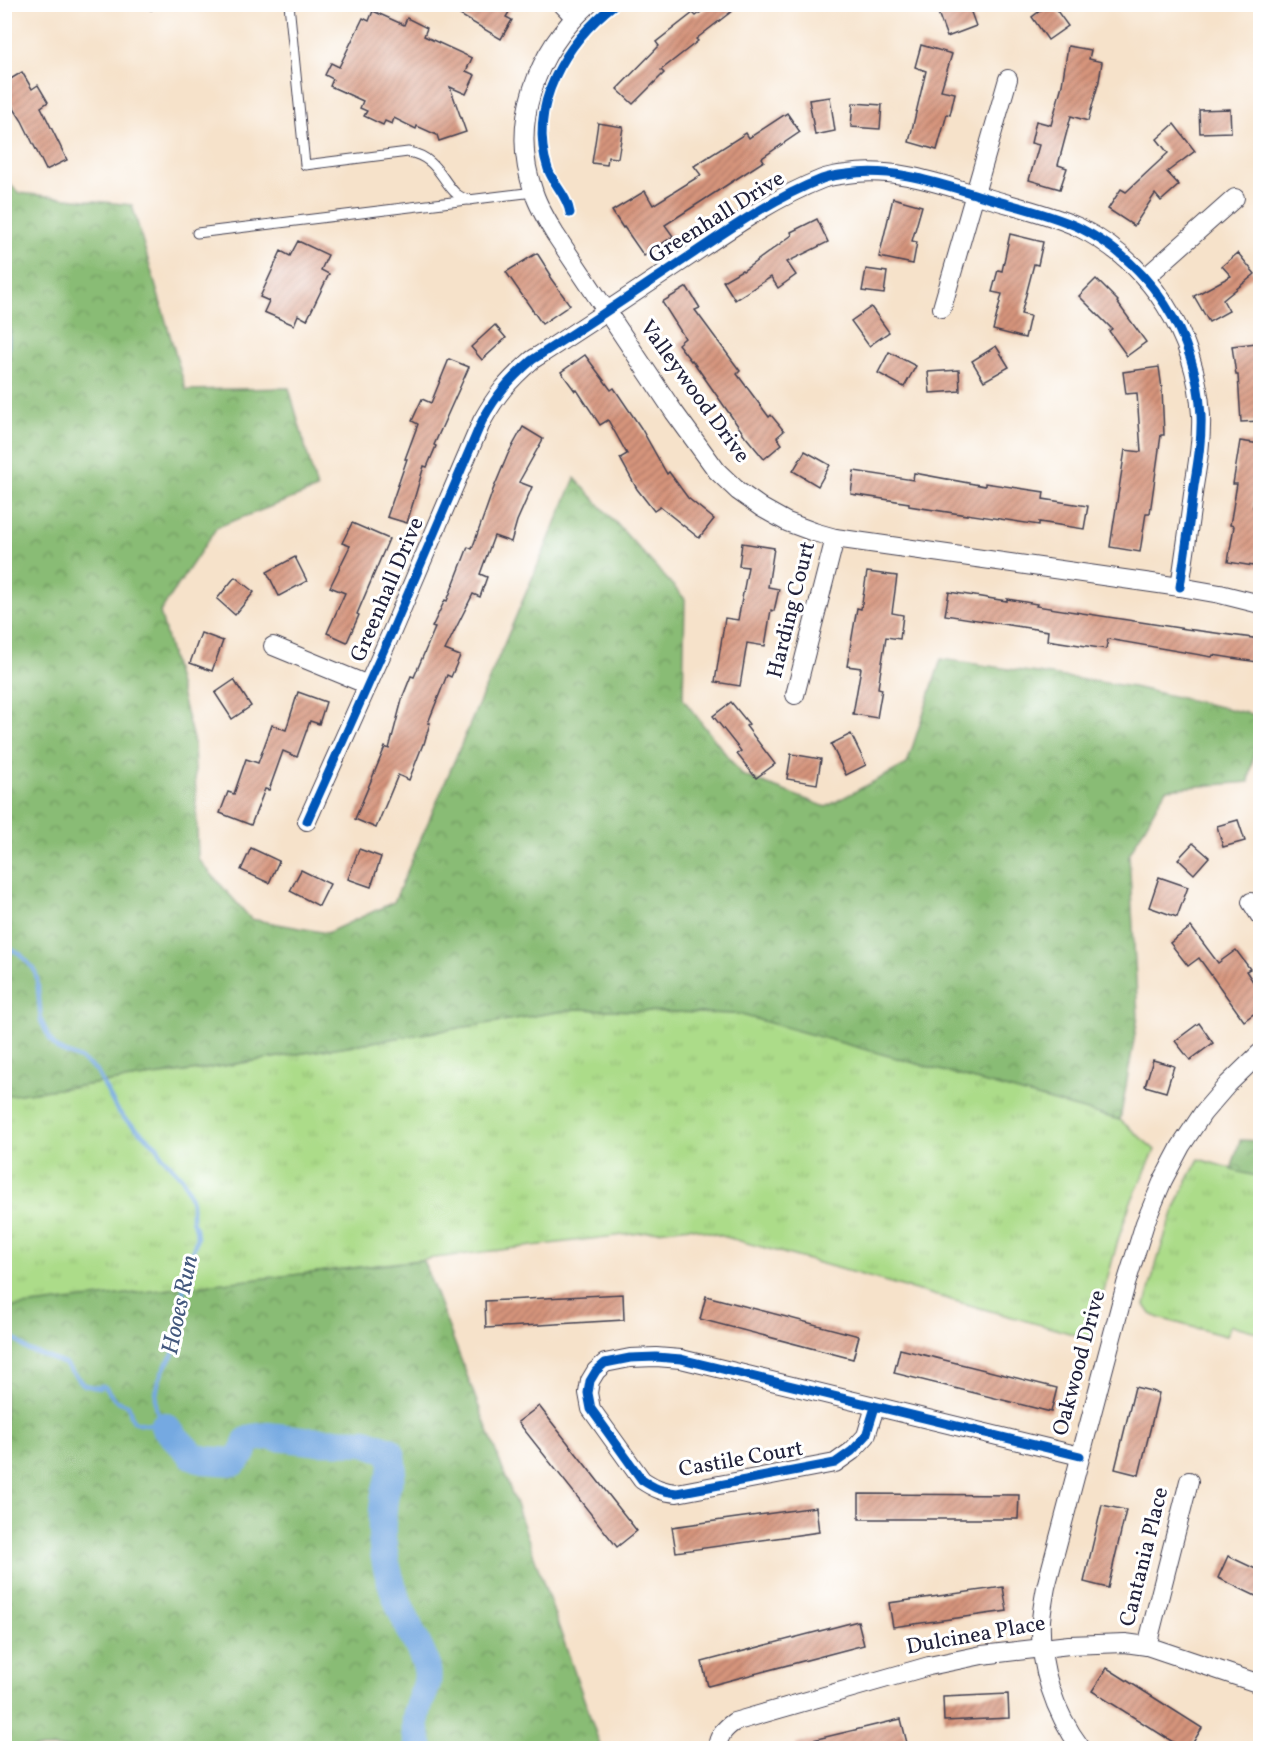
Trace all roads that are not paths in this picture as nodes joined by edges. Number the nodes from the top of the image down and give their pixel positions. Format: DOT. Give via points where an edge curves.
graph roads {
  1 [pos="289,4"];
  2 [pos="556,4"];
  3 [pos="590,4"];
  4 [pos="572,21"];
  5 [pos="1008,79"];
  6 [pos="534,192"];
  7 [pos="975,194"];
  8 [pos="1235,198"];
  9 [pos="470,200"];
  10 [pos="197,233"];
  11 [pos="1145,278"];
  12 [pos="942,308"];
  13 [pos="607,311"];
  14 [pos="835,537"];
  15 [pos="1180,587"];
  16 [pos="1260,604"];
  17 [pos="273,646"];
  18 [pos="368,686"];
  19 [pos="795,695"];
  20 [pos="307,821"];
  21 [pos="1260,1053"];
  22 [pos="875,1407"];
  23 [pos="1080,1456"];
  24 [pos="1189,1480"];
  25 [pos="1147,1646"];
  26 [pos="1042,1647"];
  27 [pos="1260,1684"];
  28 [pos="717,1749"];
  29 [pos="1081,1749"];
  1 -- 9 [label="lane" via="305,165 416,153 433,164 455,194"];
  2 -- 4 [label="lane"];
  3 -- 4 [label="street, Valleywood Drive"];
  4 -- 6 [label="street, Valleywood Drive" via="542,64 532,89 524,142"];
  5 -- 7 [label="street"];
  6 -- 9 [label="lane"];
  6 -- 13 [label="street, Valleywood Drive" via="547,220"];
  7 -- 11 [label="street, Greenhall Drive" via="1078,227 1103,241"];
  7 -- 12 [label="street"];
  7 -- 13 [label="street, Greenhall Drive" via="886,172 823,178 733,227"];
  8 -- 11 [label="street"];
  9 -- 10 [label="lane"];
  11 -- 15 [label="street, Greenhall Drive" via="1176,322 1198,387 1200,445"];
  13 -- 14 [label="street, Valleywood Drive" via="717,471 738,491 787,522"];
  13 -- 18 [label="street, Greenhall Drive" via="532,360 497,396 482,422"];
  14 -- 15 [label="street, Valleywood Drive"];
  14 -- 19 [label="street, Harding Court"];
  15 -- 16 [label="street, Valleywood Drive"];
  17 -- 18 [label="street"];
  18 -- 20 [label="street, Greenhall Drive"];
  21 -- 23 [label="street, Oakwood Drive" via="1203,1113 1163,1180 1126,1284"];
  22 -- 22 [label="street, Castile Court" via="681,1359 656,1357 605,1363 590,1381 588,1393 591,1409 642,1479 664,1492 677,1493 835,1463 866,1436"];
  22 -- 23 [label="street, Castile Court"];
  23 -- 26 [label="street, Oakwood Drive" via="1046,1587"];
  24 -- 25 [label="street, Cantania Place"];
  25 -- 26 [label="street, Dulcinea Place" via="1125,1643"];
  25 -- 27 [label="street, Dulcinea Place"];
  26 -- 28 [label="street, Dulcinea Place" via="929,1666 734,1722 721,1734"];
  26 -- 29 [label="street, Oakwood Drive" via="1051,1690"];
}
